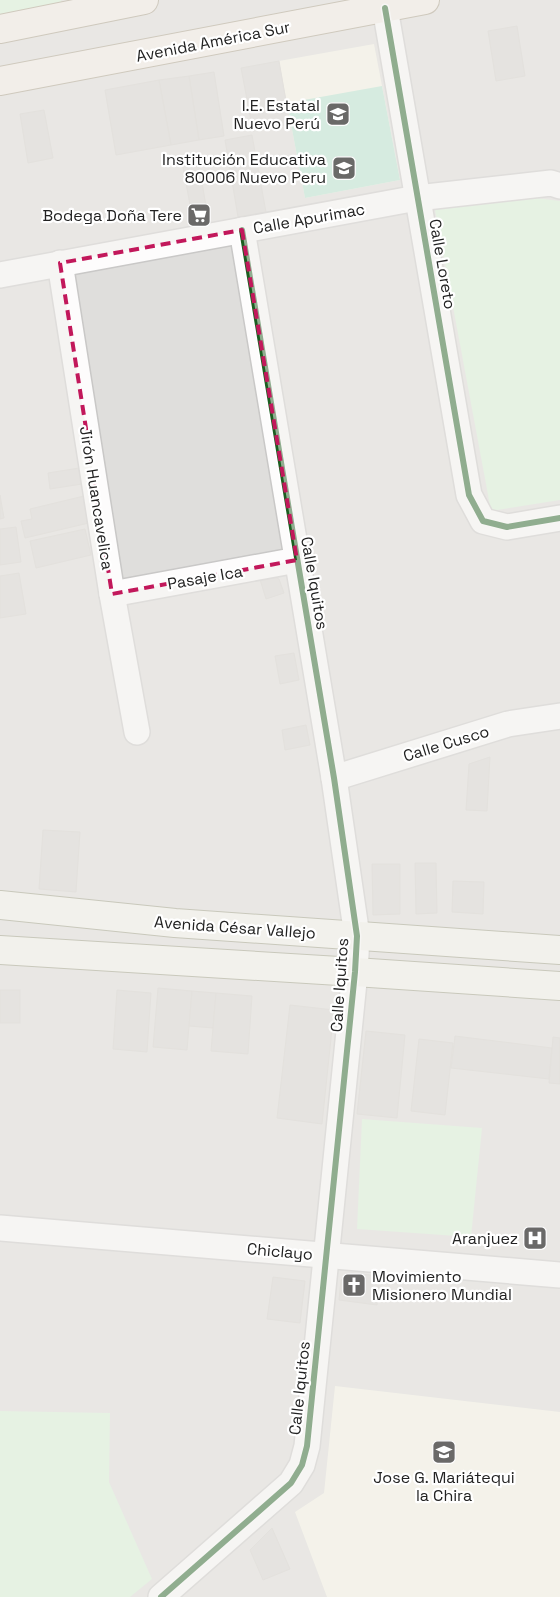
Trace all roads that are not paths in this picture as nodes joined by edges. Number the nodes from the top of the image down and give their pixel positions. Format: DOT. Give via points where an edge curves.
graph roads {
  1 [pos="144,0"];
  2 [pos="425,0"];
  3 [pos="95,4"];
  4 [pos="385,8"];
  5 [pos="0,29"];
  6 [pos="0,81"];
  7 [pos="560,186"];
  8 [pos="418,198"];
  9 [pos="242,230"];
  10 [pos="60,263"];
  11 [pos="0,275"];
  12 [pos="560,518"];
  13 [pos="297,560"];
  14 [pos="112,594"];
  15 [pos="560,716"];
  16 [pos="137,732"];
  17 [pos="334,778"];
  18 [pos="0,905"];
  19 [pos="357,936"];
  20 [pos="0,950"];
  21 [pos="560,950"];
  22 [pos="355,972"];
  23 [pos="560,986"];
  24 [pos="0,1228"];
  25 [pos="326,1255"];
  26 [pos="560,1275"];
  27 [pos="162,1597"];
  1 -- 3 [label="main road"];
  2 -- 4 [label="main road, Avenida América Sur"];
  3 -- 5 [label="main road"];
  4 -- 6 [label="main road, Avenida América Sur"];
  4 -- 8 [label="street, Calle Loreto"];
  7 -- 8 [label="street, Calle Apurimac" via="551,183"];
  8 -- 9 [label="street, Calle Apurimac"];
  8 -- 12 [label="street, Calle Loreto" via="469,495 483,521 507,527"];
  9 -- 10 [label="street, Calle Apurimac"];
  9 -- 13 [label="street, Calle Iquitos"];
  10 -- 11 [label="street, Calle Apurimac"];
  10 -- 14 [label="street, Jirón Huancavelica"];
  13 -- 14 [label="street, Pasaje Ica"];
  13 -- 17 [label="street, Calle Iquitos"];
  14 -- 16 [label="street, Jirón Huancavelica"];
  15 -- 17 [label="street, Calle Cusco" via="508,724"];
  17 -- 19 [label="street, Calle Iquitos"];
  18 -- 19 [label="main road, Avenida César Vallejo" via="175,923"];
  19 -- 21 [label="main road, Avenida César Vallejo"];
  19 -- 22 [label="street, Calle Iquitos"];
  20 -- 22 [label="main road"];
  22 -- 23 [label="main road"];
  22 -- 25 [label="street, Calle Iquitos"];
  24 -- 25 [label="street, Chiclayo"];
  25 -- 26 [label="street, Chiclayo"];
  25 -- 27 [label="street, Calle Iquitos" via="307,1446 302,1465 291,1483"];
}
